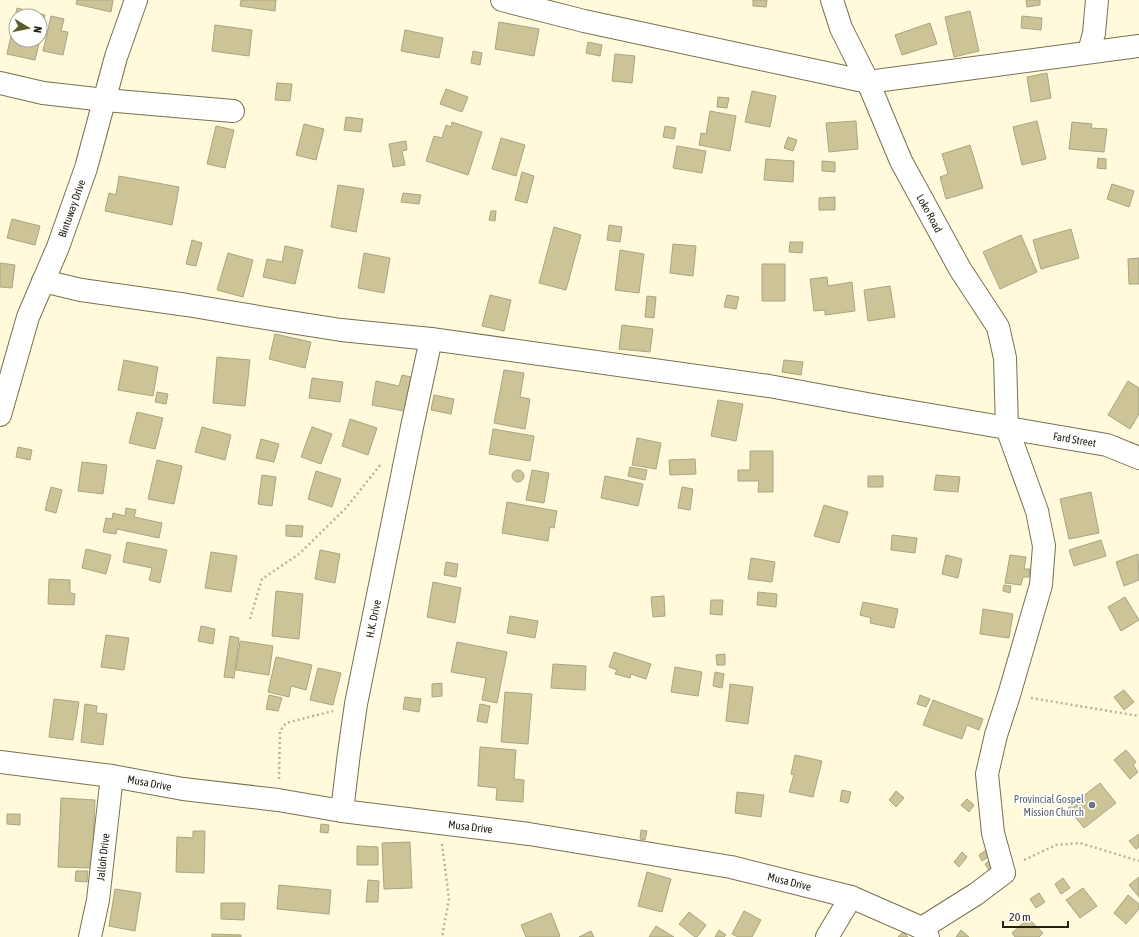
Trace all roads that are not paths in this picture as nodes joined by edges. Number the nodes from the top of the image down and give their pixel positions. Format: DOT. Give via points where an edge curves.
graph roads {
  1 [pos="136,0"];
  2 [pos="502,0"];
  3 [pos="832,0"];
  4 [pos="1097,0"];
  5 [pos="1139,46"];
  6 [pos="1089,52"];
  7 [pos="868,82"];
  8 [pos="0,83"];
  9 [pos="104,100"];
  10 [pos="233,111"];
  11 [pos="43,281"];
  12 [pos="431,339"];
  13 [pos="0,415"];
  14 [pos="1007,428"];
  15 [pos="1139,458"];
  16 [pos="0,762"];
  17 [pos="112,776"];
  18 [pos="342,811"];
  19 [pos="851,897"];
  20 [pos="925,932"];
  21 [pos="90,937"];
  22 [pos="827,937"];
  1 -- 9 [label="street, Bintuway Drive"];
  2 -- 7 [label="street" via="584,21"];
  3 -- 7 [label="street, Loko Road" via="841,28"];
  4 -- 6 [label="street" via="1094,33"];
  5 -- 6 [label="street"];
  6 -- 7 [label="street"];
  7 -- 14 [label="street, Loko Road" via="901,161 960,269 998,327 1005,358"];
  8 -- 9 [label="street"];
  9 -- 10 [label="street"];
  9 -- 11 [label="street, Bintuway Drive" via="86,168 58,248"];
  11 -- 12 [label="street, Fard Street" via="81,290 187,304 341,330"];
  11 -- 13 [label="street, Bintuway Drive" via="28,317"];
  12 -- 14 [label="street, Fard Street" via="769,386"];
  12 -- 18 [label="street, H.K. Drive" via="356,704"];
  14 -- 15 [label="street, Fard Street" via="1106,445"];
  14 -- 20 [label="street, Loko Road" via="1037,511 1044,546 1041,585 996,735 987,774 993,833 1004,873"];
  16 -- 17 [label="street, Musa Drive"];
  17 -- 18 [label="street, Musa Drive" via="183,789 278,800"];
  17 -- 21 [label="street, Jalloh Drive" via="99,893"];
  18 -- 19 [label="street, Musa Drive" via="529,834 731,867"];
  19 -- 20 [label="street, Musa Drive"];
  19 -- 22 [label="street"];
}
